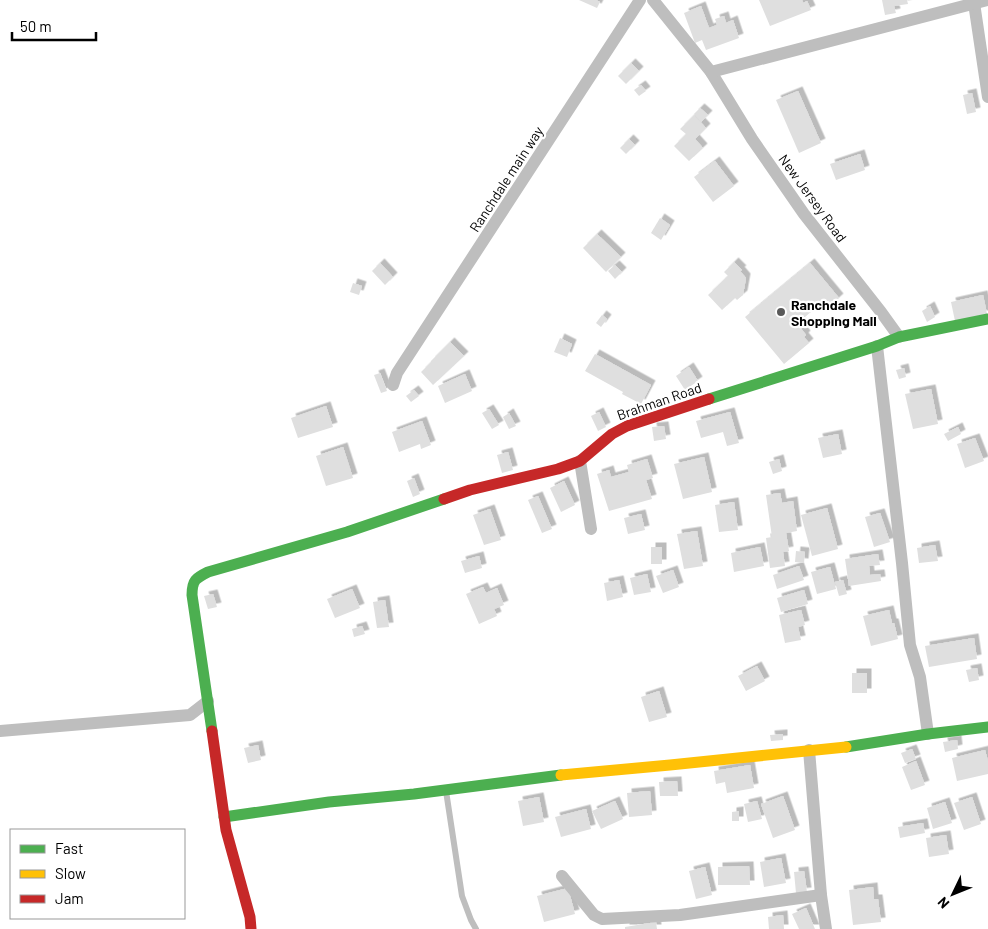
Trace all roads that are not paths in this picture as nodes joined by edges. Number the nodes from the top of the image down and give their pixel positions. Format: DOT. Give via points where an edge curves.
graph roads {
  1 [pos="640,0"];
  2 [pos="653,0"];
  3 [pos="987,0"];
  4 [pos="974,3"];
  5 [pos="711,72"];
  6 [pos="988,97"];
  7 [pos="988,319"];
  8 [pos="899,337"];
  9 [pos="877,346"];
  10 [pos="395,379"];
  11 [pos="580,461"];
  12 [pos="591,529"];
  13 [pos="208,701"];
  14 [pos="190,715"];
  15 [pos="988,727"];
  16 [pos="212,728"];
  17 [pos="0,731"];
  18 [pos="928,734"];
  19 [pos="809,750"];
  20 [pos="445,789"];
  21 [pos="224,817"];
  22 [pos="562,876"];
  23 [pos="821,895"];
  24 [pos="251,929"];
  25 [pos="476,929"];
  26 [pos="826,929"];
  1 -- 10 [label="street, Ranchdale main way"];
  2 -- 5 [label="street, New Jersey Road"];
  3 -- 4 [label="street"];
  4 -- 5 [label="street"];
  4 -- 6 [label="street"];
  5 -- 8 [label="street, New Jersey Road" via="804,214"];
  7 -- 8 [label="street, Brahman Road"];
  8 -- 9 [label="street, Brahman Road"];
  9 -- 11 [label="street, Brahman Road" via="627,426 612,434"];
  9 -- 18 [label="street" via="910,645 920,677"];
  11 -- 12 [label="street"];
  11 -- 13 [label="street, Brahman Road" via="470,490 196,578 191,585"];
  13 -- 14 [label="street"];
  13 -- 16 [label="street"];
  14 -- 16 [label="street"];
  14 -- 17 [label="street"];
  15 -- 18 [label="street"];
  16 -- 21 [label="street"];
  18 -- 19 [label="street"];
  19 -- 20 [label="street"];
  19 -- 23 [label="street"];
  20 -- 21 [label="street"];
  20 -- 25 [label="lane" via="462,896"];
  21 -- 24 [label="street"];
  22 -- 23 [label="street" via="594,915 602,919 680,915"];
  23 -- 26 [label="street"];
}
